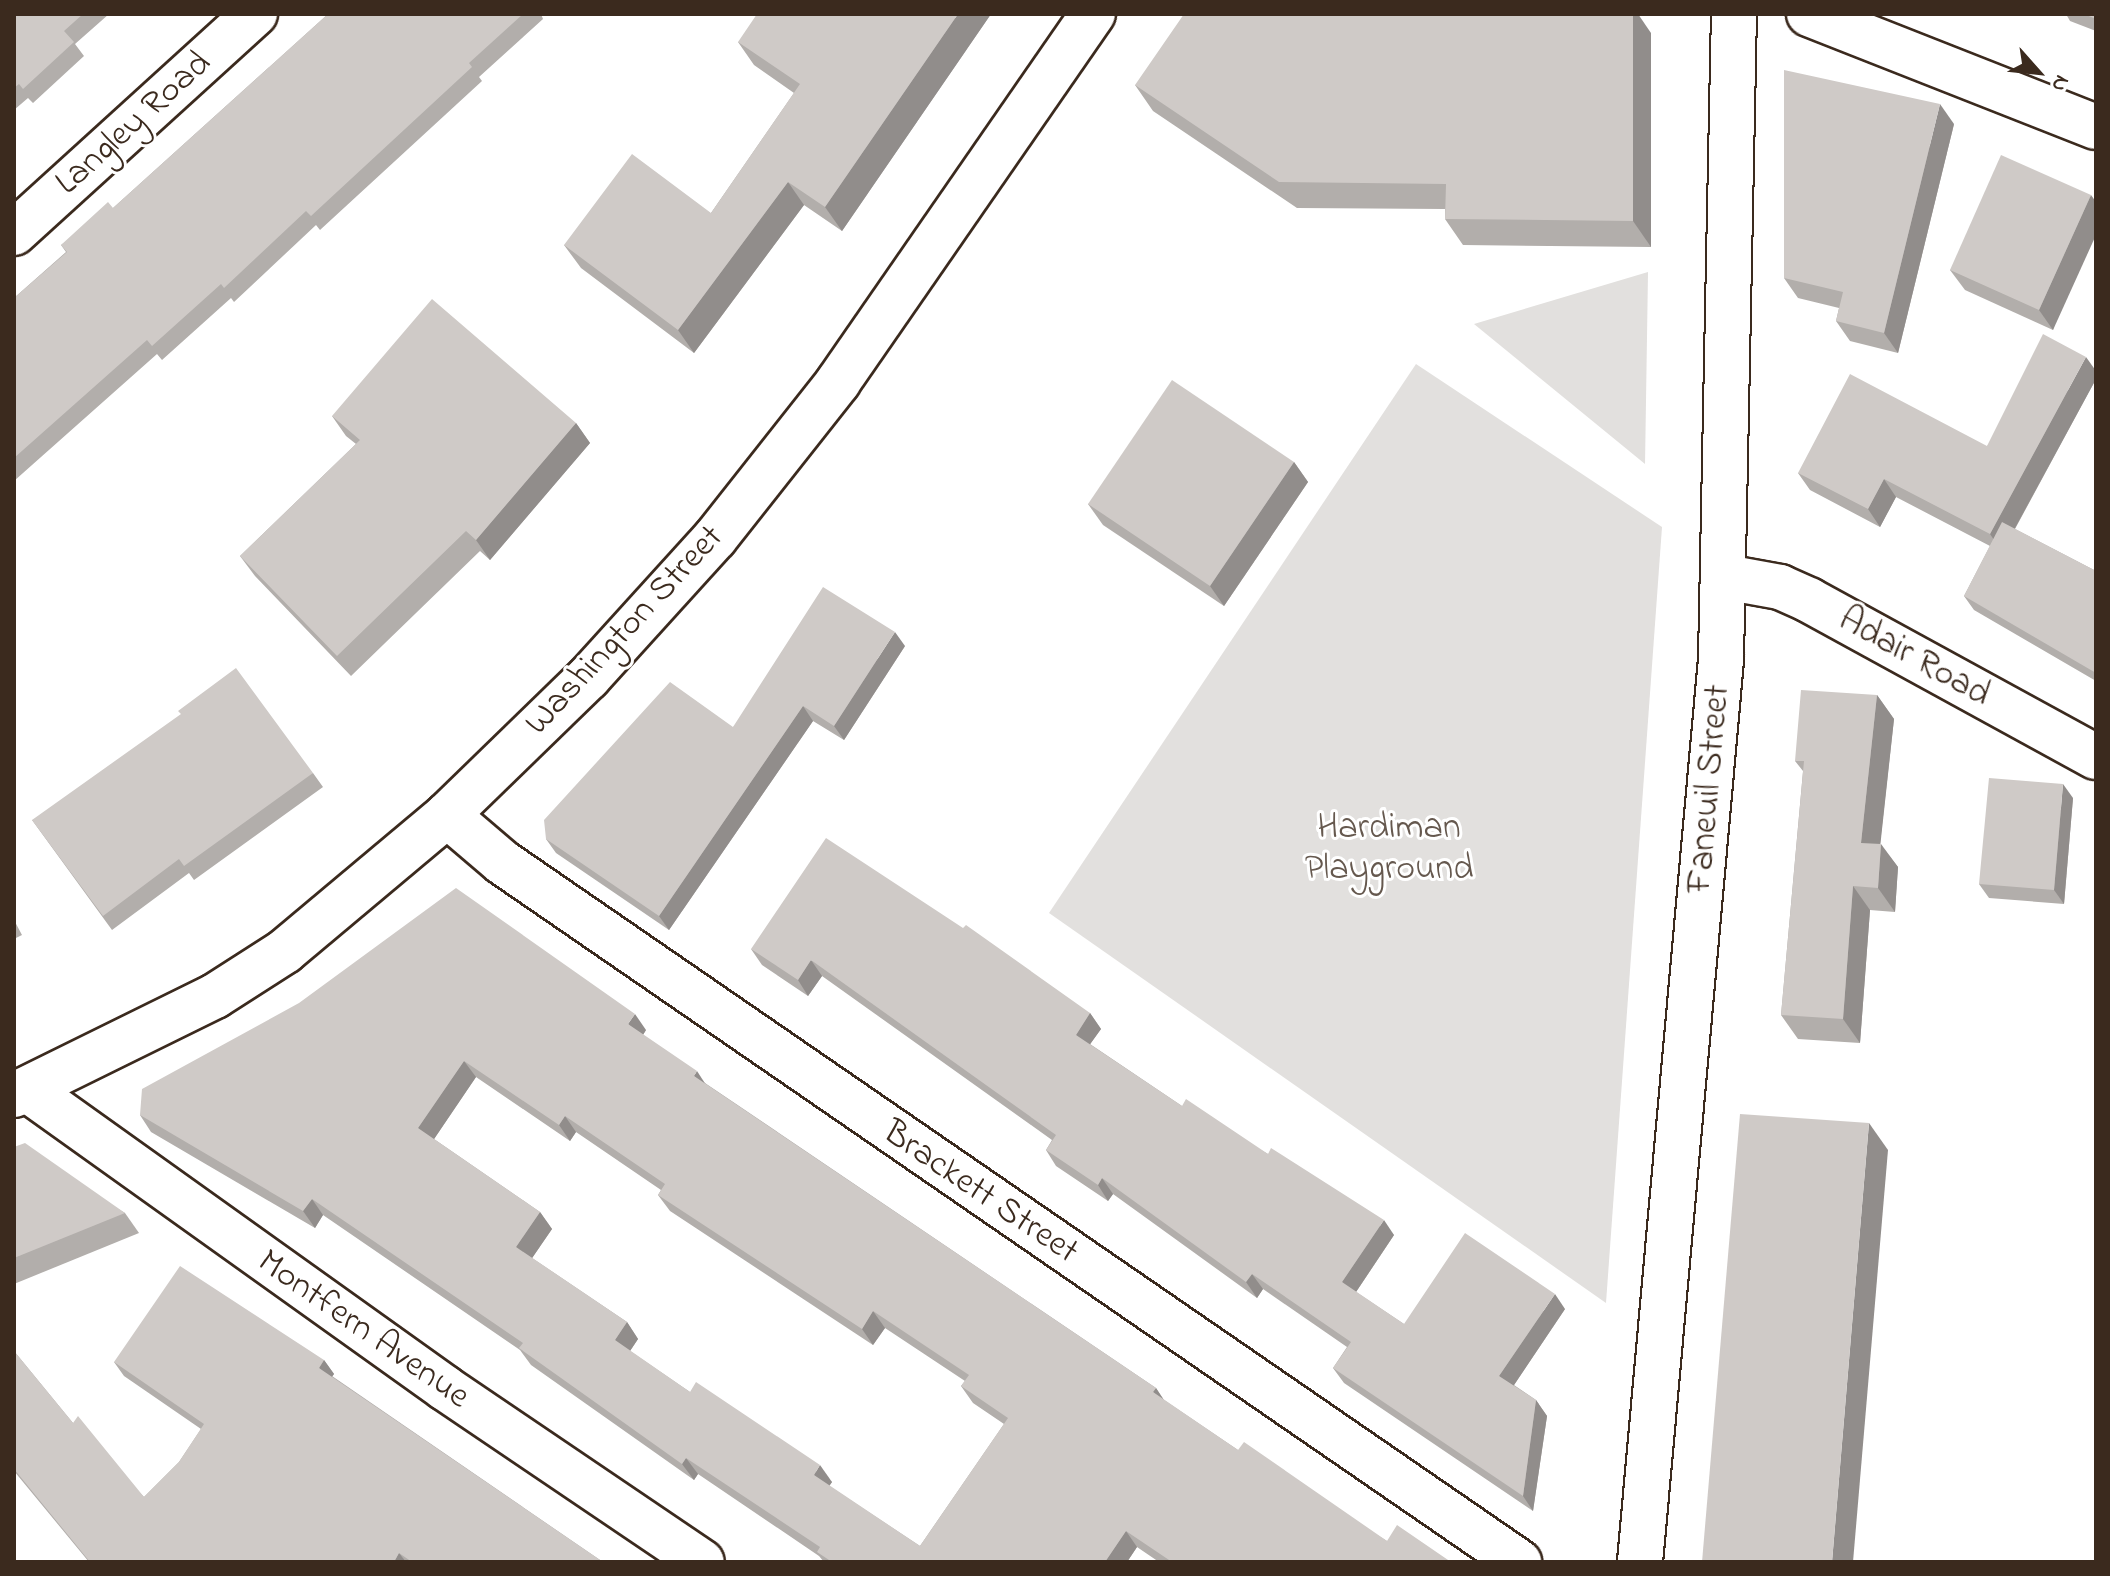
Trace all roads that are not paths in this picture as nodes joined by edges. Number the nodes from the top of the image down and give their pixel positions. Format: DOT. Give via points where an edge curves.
graph roads {
  1 [pos="255,14"];
  2 [pos="1093,14"];
  3 [pos="1734,14"];
  4 [pos="1809,14"];
  5 [pos="2096,127"];
  6 [pos="14,233"];
  7 [pos="1725,577"];
  8 [pos="2096,757"];
  9 [pos="447,815"];
  10 [pos="21,1092"];
  11 [pos="702,1562"];
  12 [pos="1519,1562"];
  13 [pos="1640,1562"];
  1 -- 6 [label="street, Langley Road"];
  2 -- 9 [label="street, Washington Street" via="881,323 759,485 588,678"];
  3 -- 7 [label="street, Faneuil Street"];
  4 -- 5 [label="street"];
  7 -- 8 [label="street, Adair Road" via="1780,587 1809,600"];
  7 -- 13 [label="street, Faneuil Street" via="1715,741"];
  9 -- 10 [label="street, Washington Street" via="285,951 215,996"];
  9 -- 12 [label="street, Brackett Street" via="515,871"];
  10 -- 11 [label="street, Montfern Avenue"];
}
